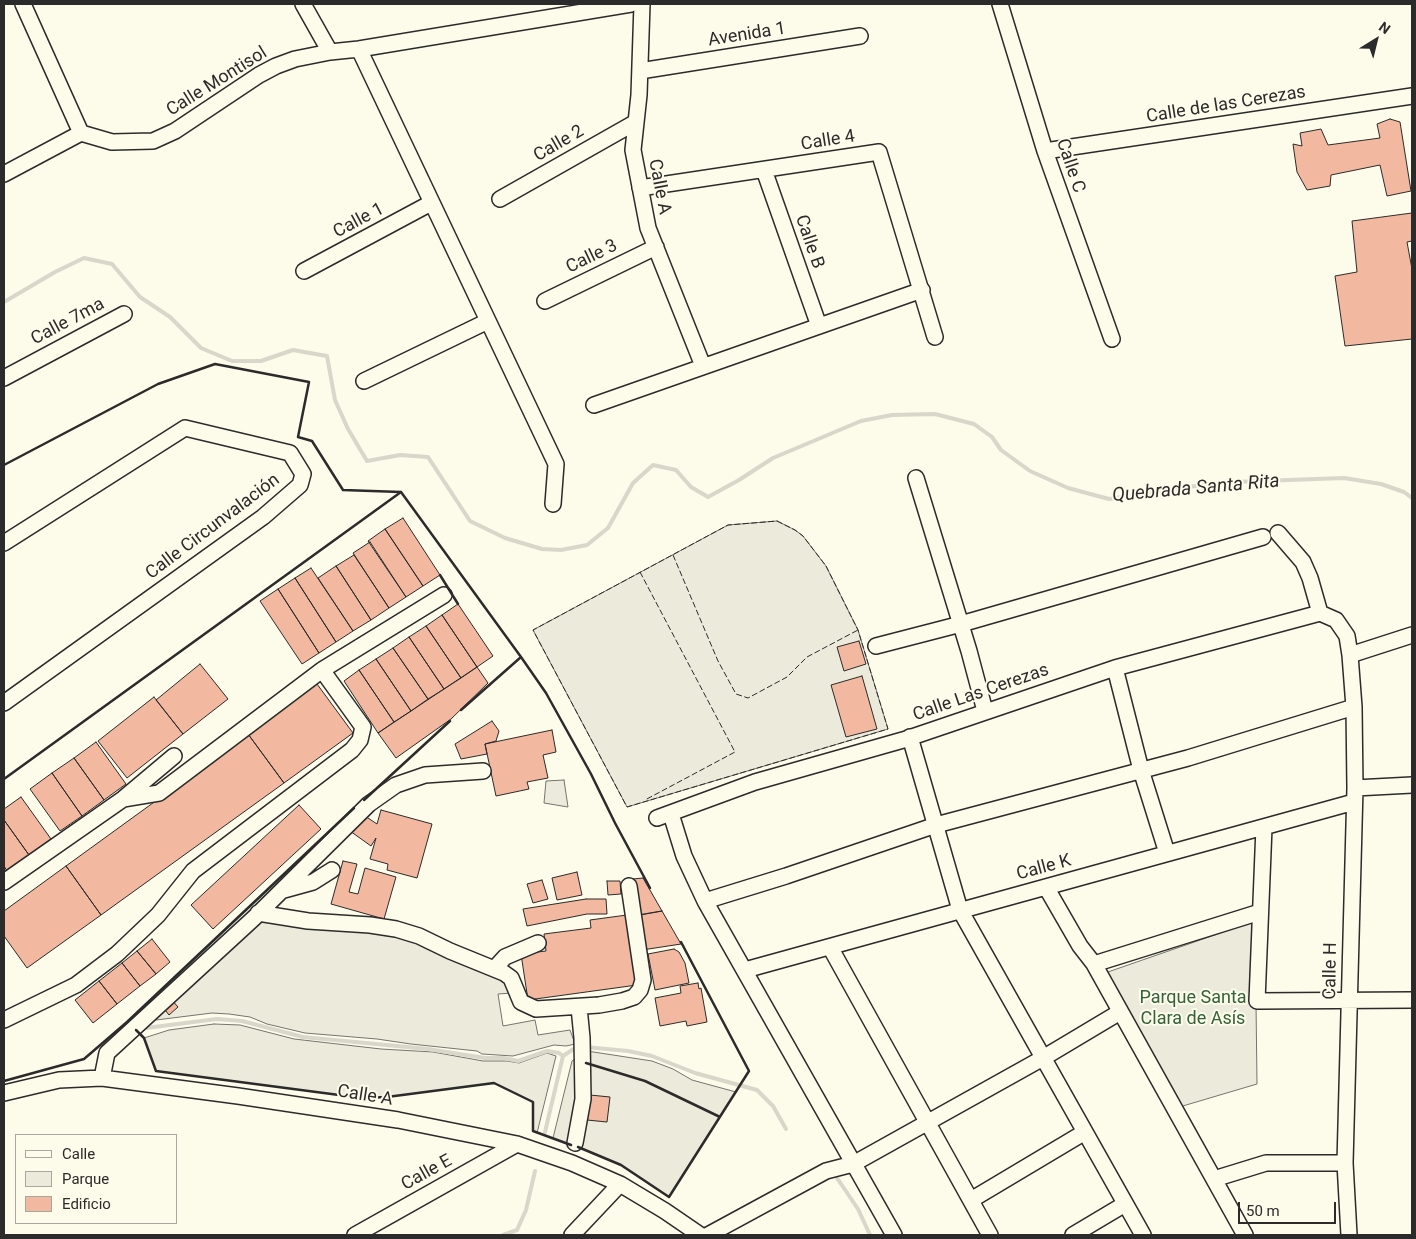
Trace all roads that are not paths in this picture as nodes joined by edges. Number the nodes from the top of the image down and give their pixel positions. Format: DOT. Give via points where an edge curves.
graph roads {
  1 [pos="23,4"];
  2 [pos="303,4"];
  3 [pos="632,4"];
  4 [pos="642,4"];
  5 [pos="1000,4"];
  6 [pos="860,36"];
  7 [pos="359,49"];
  8 [pos="330,52"];
  9 [pos="640,71"];
  10 [pos="1412,96"];
  11 [pos="636,122"];
  12 [pos="80,133"];
  13 [pos="1044,151"];
  14 [pos="764,170"];
  15 [pos="4,174"];
  16 [pos="640,188"];
  17 [pos="500,199"];
  18 [pos="431,204"];
  19 [pos="656,247"];
  20 [pos="304,271"];
  21 [pos="922,290"];
  22 [pos="545,301"];
  23 [pos="124,314"];
  24 [pos="488,321"];
  25 [pos="819,326"];
  26 [pos="935,337"];
  27 [pos="1112,339"];
  28 [pos="704,366"];
  29 [pos="4,378"];
  30 [pos="364,380"];
  31 [pos="594,405"];
  32 [pos="916,478"];
  33 [pos="553,504"];
  34 [pos="4,543"];
  35 [pos="444,595"];
  36 [pos="1320,613"];
  37 [pos="960,624"];
  38 [pos="1412,635"];
  39 [pos="876,646"];
  40 [pos="1350,656"];
  41 [pos="1115,668"];
  42 [pos="322,670"];
  43 [pos="4,703"];
  44 [pos="1354,707"];
  45 [pos="985,711"];
  46 [pos="910,737"];
  47 [pos="174,756"];
  48 [pos="1141,770"];
  49 [pos="483,771"];
  50 [pos="1412,785"];
  51 [pos="1354,795"];
  52 [pos="123,799"];
  53 [pos="936,825"];
  54 [pos="1264,827"];
  55 [pos="1167,853"];
  56 [pos="332,870"];
  57 [pos="4,882"];
  58 [pos="630,886"];
  59 [pos="1046,887"];
  60 [pos="280,892"];
  61 [pos="705,901"];
  62 [pos="960,910"];
  63 [pos="1260,912"];
  64 [pos="258,913"];
  65 [pos="538,943"];
  66 [pos="830,946"];
  67 [pos="1094,964"];
  68 [pos="495,968"];
  69 [pos="745,970"];
  70 [pos="1349,1000"];
  71 [pos="1412,1000"];
  72 [pos="579,1006"];
  73 [pos="1120,1012"];
  74 [pos="4,1020"];
  75 [pos="1043,1058"];
  76 [pos="102,1078"];
  77 [pos="4,1093"];
  78 [pos="928,1122"];
  79 [pos="1085,1132"];
  80 [pos="575,1143"];
  81 [pos="517,1144"];
  82 [pos="1345,1163"];
  83 [pos="853,1164"];
  84 [pos="1214,1180"];
  85 [pos="620,1184"];
  86 [pos="971,1200"];
  87 [pos="1125,1204"];
  88 [pos="355,1235"];
  89 [pos="572,1235"];
  90 [pos="700,1235"];
  91 [pos="708,1235"];
  92 [pos="894,1235"];
  93 [pos="990,1235"];
  94 [pos="1073,1235"];
  95 [pos="1143,1235"];
  96 [pos="1245,1235"];
  97 [pos="1349,1235"];
  1 -- 12 [label="street"];
  2 -- 8 [label="street"];
  3 -- 7 [label="street, Calle Montisol"];
  4 -- 9 [label="street, Calle A"];
  5 -- 13 [label="street, Calle C"];
  6 -- 9 [label="street, Avenida 1"];
  7 -- 8 [label="street, Calle Montisol"];
  7 -- 18 [label="street"];
  8 -- 12 [label="street, Calle Montisol" via="276,66 175,131 153,140 112,142"];
  9 -- 11 [label="street, Calle A"];
  10 -- 13 [label="street, Calle de las Cerezas"];
  11 -- 16 [label="street, Calle A" via="633,150"];
  11 -- 17 [label="street, Calle 2"];
  12 -- 15 [label="street"];
  13 -- 27 [label="street, Calle C"];
  14 -- 16 [label="street, Calle 4"];
  14 -- 21 [label="street, Calle 4" via="879,152"];
  14 -- 25 [label="street, Calle B"];
  16 -- 19 [label="street, Calle A" via="648,228"];
  18 -- 20 [label="street, Calle 1"];
  18 -- 24 [label="street"];
  19 -- 22 [label="street, Calle 3"];
  19 -- 28 [label="street, Calle A"];
  21 -- 25 [label="street"];
  21 -- 26 [label="street, Calle 4"];
  23 -- 29 [label="street, Calle 7ma"];
  24 -- 30 [label="street"];
  24 -- 33 [label="street" via="556,464"];
  25 -- 28 [label="street"];
  28 -- 31 [label="street"];
  32 -- 37 [label="street"];
  34 -- 43 [label="street, Calle Circunvalación" via="185,428 290,453 303,474 300,485 263,517"];
  35 -- 42 [label="street"];
  36 -- 37 [label="street" via="1303,562 1270,535"];
  36 -- 40 [label="street, Calle H" via="1336,620 1347,636"];
  36 -- 41 [label="street, Calle Las Cerezas"];
  37 -- 39 [label="street"];
  37 -- 45 [label="street"];
  38 -- 40 [label="street"];
  40 -- 44 [label="street, Calle H"];
  41 -- 45 [label="street, Calle Las Cerezas"];
  41 -- 48 [label="street"];
  42 -- 52 [label="street" via="159,792"];
  42 -- 74 [label="street" via="363,728 360,740 352,750 193,871 158,915 117,954 76,984"];
  44 -- 48 [label="street"];
  44 -- 51 [label="street, Calle H"];
  45 -- 46 [label="street, Calle Las Cerezas"];
  46 -- 53 [label="street"];
  46 -- 61 [label="street, Calle Las Cerezas" via="755,782 664,816"];
  47 -- 52 [label="street"];
  48 -- 53 [label="street"];
  48 -- 55 [label="street"];
  49 -- 60 [label="street" via="425,775 396,785 369,804"];
  50 -- 51 [label="street, Calle K"];
  51 -- 54 [label="street, Calle K"];
  51 -- 70 [label="street, Calle H"];
  52 -- 57 [label="street"];
  53 -- 61 [label="street"];
  53 -- 62 [label="street"];
  54 -- 55 [label="street, Calle K"];
  54 -- 63 [label="street"];
  55 -- 59 [label="street, Calle K"];
  56 -- 60 [label="street" via="313,882"];
  58 -- 72 [label="street" via="643,980 640,990 622,1002"];
  59 -- 62 [label="street, Calle K"];
  59 -- 67 [label="street"];
  60 -- 64 [label="street"];
  61 -- 69 [label="street"];
  62 -- 66 [label="street, Calle K"];
  62 -- 75 [label="street"];
  63 -- 67 [label="street"];
  63 -- 70 [label="street" via="1257,1001"];
  64 -- 68 [label="street" via="396,929"];
  64 -- 76 [label="street" via="107,1053"];
  65 -- 68 [label="street" via="506,957"];
  66 -- 69 [label="street, Calle K"];
  66 -- 78 [label="street"];
  67 -- 73 [label="street"];
  68 -- 72 [label="street" via="511,978 522,1002 536,1009"];
  69 -- 83 [label="street"];
  70 -- 71 [label="street"];
  70 -- 82 [label="street, Calle H"];
  72 -- 80 [label="street" via="583,1099"];
  73 -- 75 [label="street"];
  73 -- 84 [label="street"];
  75 -- 78 [label="street"];
  75 -- 79 [label="street"];
  76 -- 77 [label="street, Calle A" via="59,1080"];
  76 -- 81 [label="street, Calle A" via="398,1120"];
  78 -- 83 [label="street"];
  78 -- 86 [label="street"];
  79 -- 86 [label="street"];
  79 -- 87 [label="street"];
  81 -- 85 [label="street, Calle A"];
  81 -- 88 [label="street, Calle E"];
  82 -- 84 [label="street" via="1266,1163"];
  82 -- 97 [label="street, Calle H"];
  83 -- 91 [label="street" via="826,1171"];
  83 -- 92 [label="street"];
  84 -- 96 [label="street"];
  85 -- 89 [label="street"];
  85 -- 90 [label="street, Calle A"];
  86 -- 93 [label="street"];
  87 -- 94 [label="street"];
  87 -- 95 [label="street"];
}
